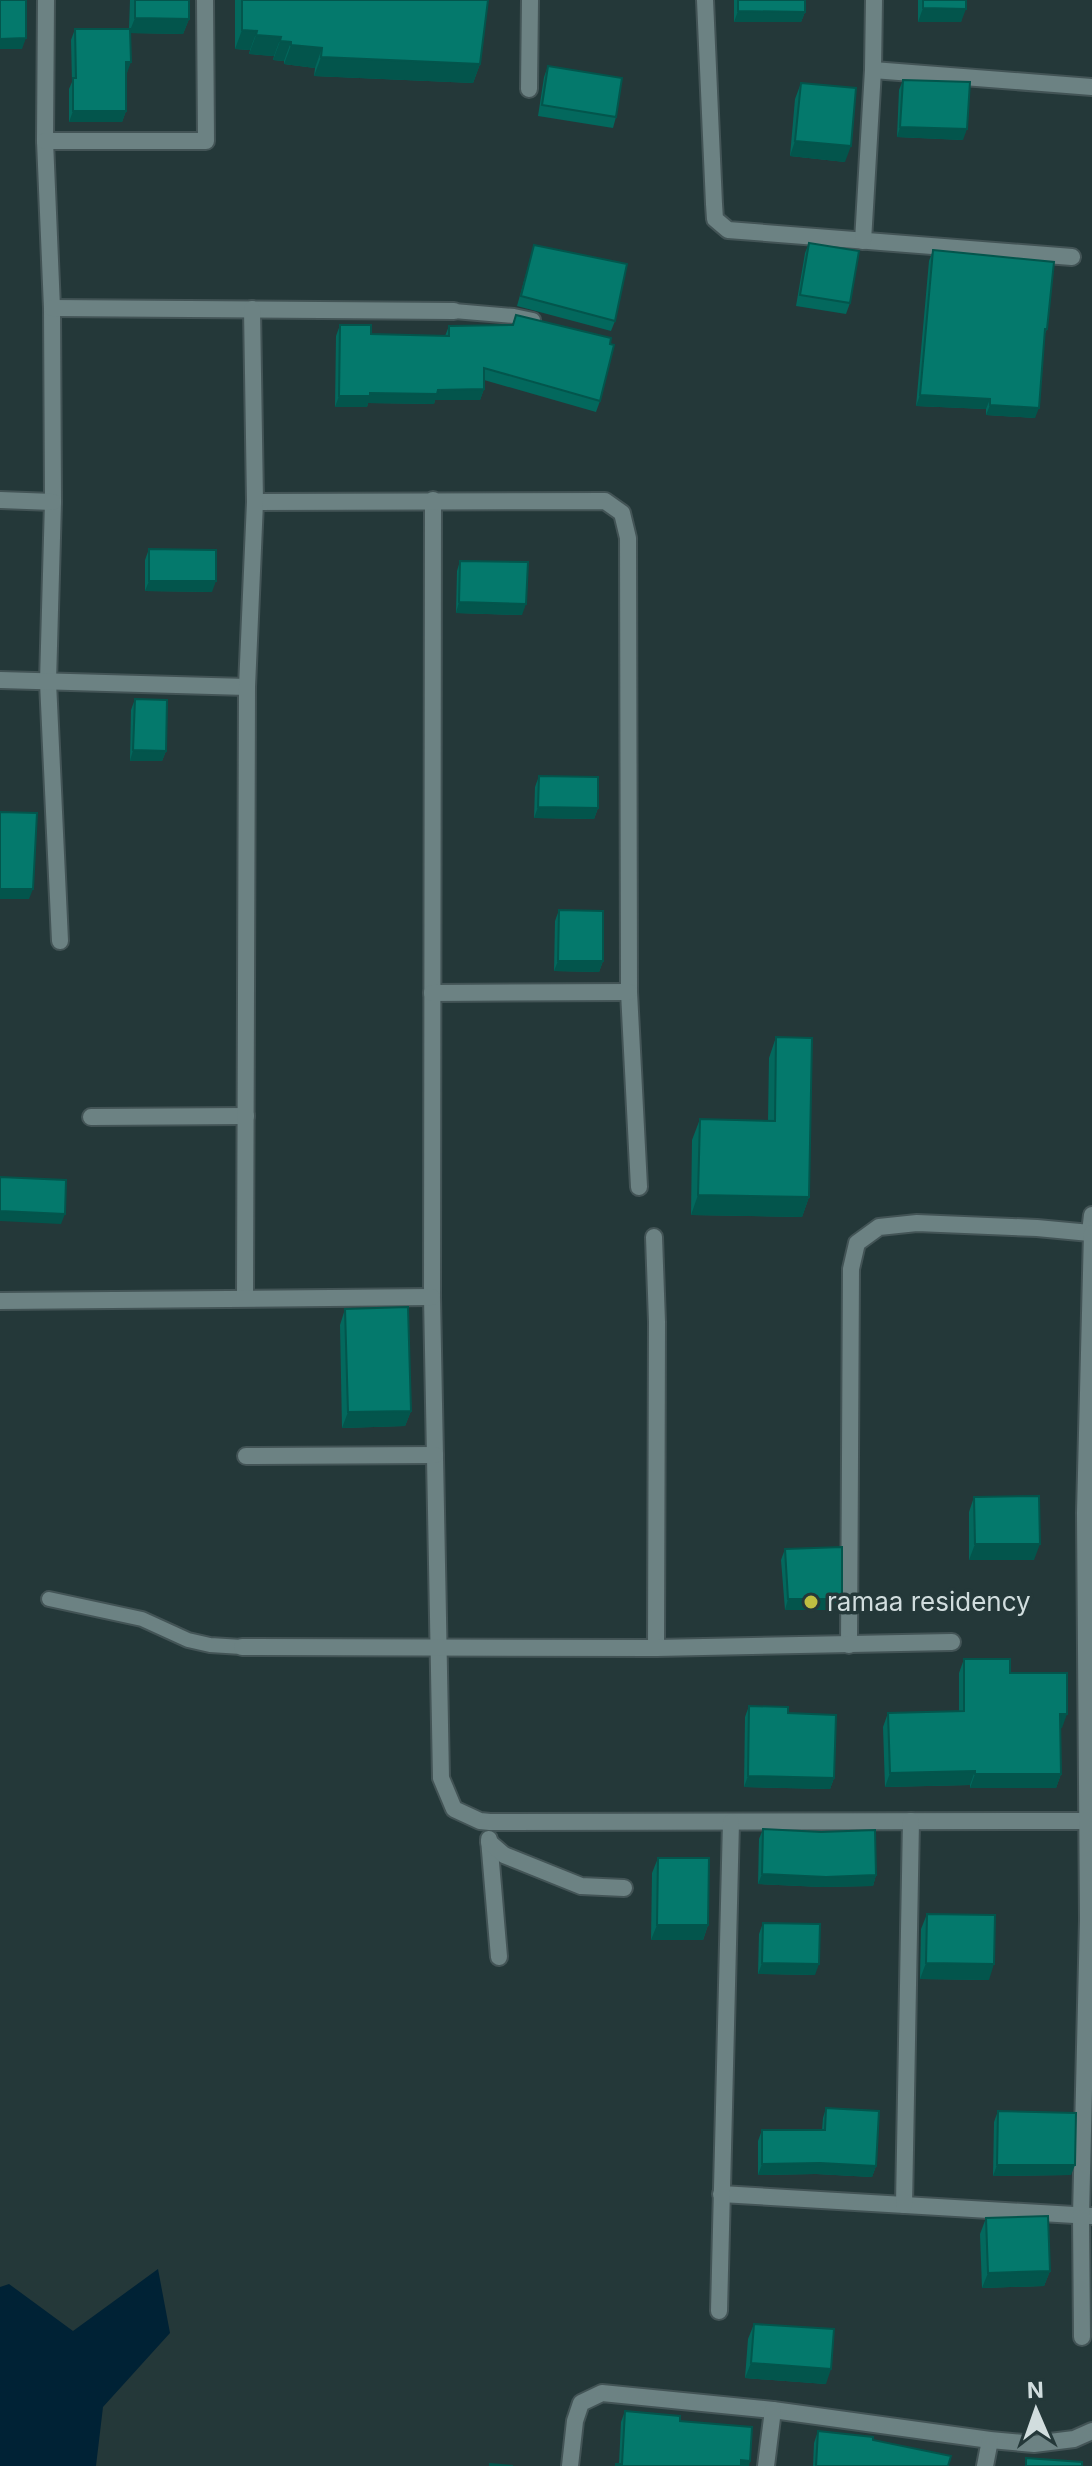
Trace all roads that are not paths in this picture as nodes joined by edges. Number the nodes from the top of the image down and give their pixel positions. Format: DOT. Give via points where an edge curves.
graph roads {
  1 [pos="46,0"];
  2 [pos="205,0"];
  3 [pos="530,0"];
  4 [pos="705,0"];
  5 [pos="874,0"];
  6 [pos="873,70"];
  7 [pos="1092,87"];
  8 [pos="529,89"];
  9 [pos="45,141"];
  10 [pos="863,241"];
  11 [pos="1072,257"];
  12 [pos="52,308"];
  13 [pos="252,309"];
  14 [pos="454,311"];
  15 [pos="545,323"];
  16 [pos="0,500"];
  17 [pos="433,500"];
  18 [pos="53,502"];
  19 [pos="255,502"];
  20 [pos="0,680"];
  21 [pos="48,682"];
  22 [pos="247,687"];
  23 [pos="60,941"];
  24 [pos="629,992"];
  25 [pos="432,993"];
  26 [pos="246,1116"];
  27 [pos="91,1117"];
  28 [pos="639,1187"];
  29 [pos="1092,1215"];
  30 [pos="1091,1233"];
  31 [pos="654,1237"];
  32 [pos="1091,1265"];
  33 [pos="245,1297"];
  34 [pos="432,1297"];
  35 [pos="0,1301"];
  36 [pos="435,1455"];
  37 [pos="246,1456"];
  38 [pos="1088,1513"];
  39 [pos="49,1599"];
  40 [pos="952,1642"];
  41 [pos="849,1645"];
  42 [pos="242,1647"];
  43 [pos="656,1648"];
  44 [pos="439,1649"];
  45 [pos="911,1821"];
  46 [pos="1088,1821"];
  47 [pos="490,1822"];
  48 [pos="731,1822"];
  49 [pos="489,1842"];
  50 [pos="624,1888"];
  51 [pos="499,1957"];
  52 [pos="1089,2035"];
  53 [pos="721,2194"];
  54 [pos="904,2205"];
  55 [pos="1086,2216"];
  56 [pos="719,2311"];
  57 [pos="1082,2337"];
  58 [pos="773,2410"];
  59 [pos="1092,2431"];
  60 [pos="990,2440"];
  61 [pos="570,2466"];
  62 [pos="766,2466"];
  63 [pos="985,2466"];
  1 -- 9 [label="street"];
  2 -- 9 [label="street" via="206,141"];
  3 -- 8 [label="street"];
  4 -- 10 [label="street" via="715,219 728,230"];
  5 -- 6 [label="street"];
  6 -- 7 [label="street"];
  6 -- 10 [label="street"];
  9 -- 12 [label="street"];
  10 -- 11 [label="street"];
  12 -- 13 [label="street"];
  12 -- 18 [label="street"];
  13 -- 14 [label="street"];
  13 -- 19 [label="street"];
  14 -- 15 [label="lane"];
  16 -- 18 [label="street"];
  17 -- 19 [label="street"];
  17 -- 24 [label="street" via="605,501 622,513 628,538"];
  17 -- 25 [label="street"];
  18 -- 21 [label="street"];
  19 -- 22 [label="street"];
  20 -- 21 [label="street"];
  21 -- 22 [label="street"];
  21 -- 23 [label="street"];
  22 -- 26 [label="street"];
  24 -- 25 [label="street"];
  24 -- 28 [label="street"];
  25 -- 34 [label="street"];
  26 -- 27 [label="street"];
  26 -- 33 [label="street"];
  29 -- 30 [label="street"];
  30 -- 32 [label="street"];
  30 -- 41 [label="street" via="917,1223 879,1227 857,1243 851,1269"];
  31 -- 43 [label="street"];
  32 -- 38 [label="street"];
  33 -- 34 [label="street"];
  33 -- 35 [label="street"];
  34 -- 36 [label="street"];
  36 -- 37 [label="street"];
  36 -- 44 [label="street"];
  38 -- 46 [label="street"];
  39 -- 42 [label="lane" via="142,1619 188,1640"];
  40 -- 41 [label="street"];
  41 -- 43 [label="street"];
  42 -- 44 [label="street"];
  43 -- 44 [label="street"];
  44 -- 47 [label="street" via="441,1778 454,1809"];
  45 -- 46 [label="street"];
  45 -- 48 [label="street"];
  45 -- 54 [label="street"];
  46 -- 52 [label="street"];
  47 -- 48 [label="street"];
  47 -- 49 [label="street"];
  48 -- 53 [label="street"];
  49 -- 50 [label="street" via="504,1855 581,1886"];
  49 -- 51 [label="street"];
  52 -- 55 [label="street"];
  53 -- 54 [label="street"];
  53 -- 56 [label="street"];
  54 -- 55 [label="street"];
  55 -- 57 [label="street"];
  58 -- 60 [label="street"];
  58 -- 61 [label="street" via="602,2393 581,2403"];
  58 -- 62 [label="street"];
  59 -- 60 [label="street" via="1034,2444"];
  60 -- 63 [label="street"];
}
